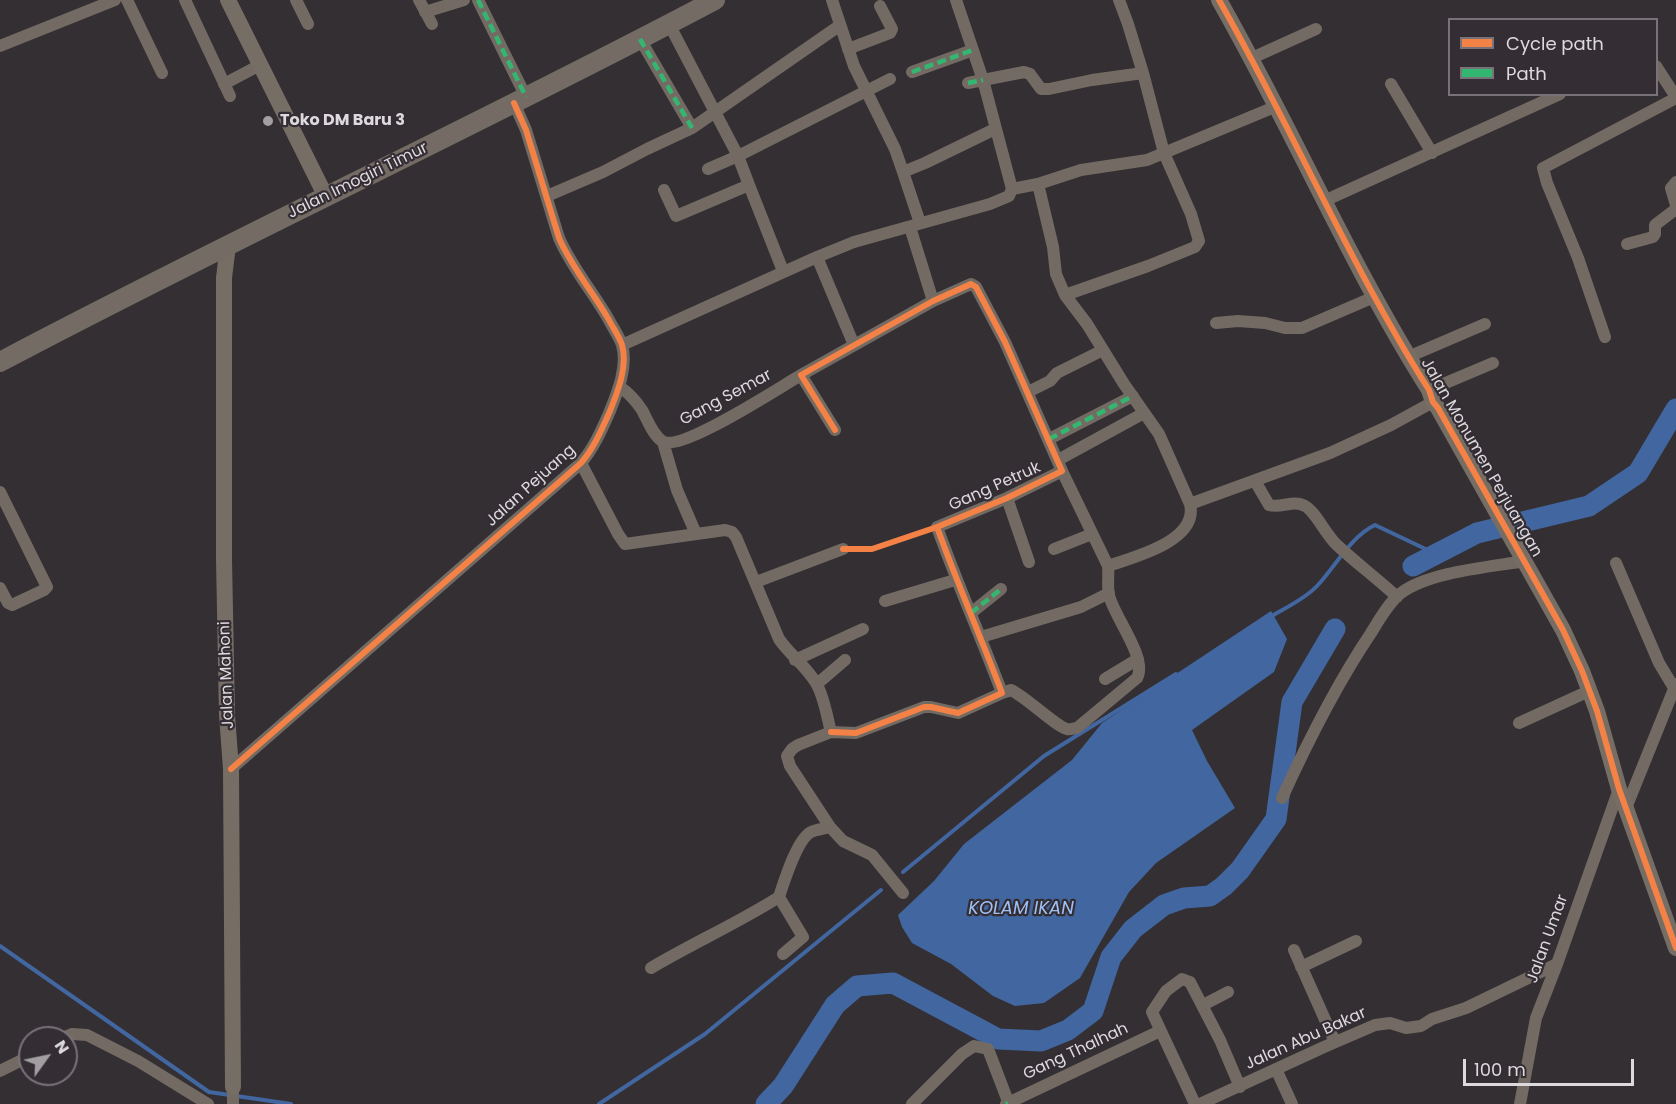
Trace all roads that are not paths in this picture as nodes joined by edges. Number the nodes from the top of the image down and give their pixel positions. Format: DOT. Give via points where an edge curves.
graph roads {
  1 [pos="115,0"];
  2 [pos="127,0"];
  3 [pos="185,0"];
  4 [pos="228,0"];
  5 [pos="296,0"];
  6 [pos="464,0"];
  7 [pos="478,0"];
  8 [pos="715,0"];
  9 [pos="832,0"];
  10 [pos="956,0"];
  11 [pos="1119,0"];
  12 [pos="1219,0"];
  13 [pos="422,6"];
  14 [pos="880,6"];
  15 [pos="308,24"];
  16 [pos="432,24"];
  17 [pos="669,24"];
  18 [pos="839,26"];
  19 [pos="1316,29"];
  20 [pos="640,39"];
  21 [pos="0,46"];
  22 [pos="848,49"];
  23 [pos="973,50"];
  24 [pos="1252,58"];
  25 [pos="260,65"];
  26 [pos="1658,69"];
  27 [pos="912,72"];
  28 [pos="162,73"];
  29 [pos="1143,73"];
  30 [pos="890,79"];
  31 [pos="983,80"];
  32 [pos="969,83"];
  33 [pos="224,84"];
  34 [pos="1391,84"];
  35 [pos="867,91"];
  36 [pos="230,96"];
  37 [pos="1556,96"];
  38 [pos="1676,97"];
  39 [pos="520,100"];
  40 [pos="1277,106"];
  41 [pos="717,113"];
  42 [pos="692,128"];
  43 [pos="995,129"];
  44 [pos="1164,153"];
  45 [pos="1432,153"];
  46 [pos="738,156"];
  47 [pos="708,169"];
  48 [pos="903,171"];
  49 [pos="1676,183"];
  50 [pos="1038,184"];
  51 [pos="750,185"];
  52 [pos="1012,189"];
  53 [pos="664,190"];
  54 [pos="547,196"];
  55 [pos="326,197"];
  56 [pos="1324,201"];
  57 [pos="1676,207"];
  58 [pos="915,225"];
  59 [pos="1627,244"];
  60 [pos="228,245"];
  61 [pos="817,257"];
  62 [pos="783,270"];
  63 [pos="1065,295"];
  64 [pos="1374,297"];
  65 [pos="933,301"];
  66 [pos="1216,323"];
  67 [pos="1485,324"];
  68 [pos="1605,337"];
  69 [pos="622,345"];
  70 [pos="854,345"];
  71 [pos="1103,350"];
  72 [pos="1408,357"];
  73 [pos="0,362"];
  74 [pos="1493,363"];
  75 [pos="801,375"];
  76 [pos="620,387"];
  77 [pos="1028,392"];
  78 [pos="1133,396"];
  79 [pos="1431,396"];
  80 [pos="1144,413"];
  81 [pos="835,430"];
  82 [pos="1048,439"];
  83 [pos="663,442"];
  84 [pos="581,463"];
  85 [pos="1060,466"];
  86 [pos="1255,481"];
  87 [pos="0,492"];
  88 [pos="1006,498"];
  89 [pos="1190,504"];
  90 [pos="696,534"];
  91 [pos="1092,534"];
  92 [pos="843,549"];
  93 [pos="1054,549"];
  94 [pos="1525,561"];
  95 [pos="1029,562"];
  96 [pos="1616,562"];
  97 [pos="1108,566"];
  98 [pos="955,579"];
  99 [pos="756,582"];
  100 [pos="0,588"];
  101 [pos="1001,589"];
  102 [pos="1109,593"];
  103 [pos="1397,597"];
  104 [pos="885,601"];
  105 [pos="971,613"];
  106 [pos="863,629"];
  107 [pos="981,637"];
  108 [pos="1138,659"];
  109 [pos="795,660"];
  110 [pos="845,660"];
  111 [pos="1106,679"];
  112 [pos="817,684"];
  113 [pos="1675,686"];
  114 [pos="1589,691"];
  115 [pos="1002,693"];
  116 [pos="1519,723"];
  117 [pos="831,732"];
  118 [pos="231,769"];
  119 [pos="1619,789"];
  120 [pos="1282,798"];
  121 [pos="1626,808"];
  122 [pos="830,827"];
  123 [pos="903,893"];
  124 [pos="779,897"];
  125 [pos="1670,913"];
  126 [pos="1356,941"];
  127 [pos="1676,948"];
  128 [pos="1294,950"];
  129 [pos="783,954"];
  130 [pos="1557,964"];
  131 [pos="651,968"];
  132 [pos="1301,968"];
  133 [pos="1228,992"];
  134 [pos="1203,1005"];
  135 [pos="1160,1031"];
  136 [pos="78,1034"];
  137 [pos="1335,1042"];
  138 [pos="18,1062"];
  139 [pos="1276,1069"];
  140 [pos="0,1071"];
  141 [pos="1240,1087"];
  142 [pos="233,1096"];
  143 [pos="208,1104"];
  144 [pos="912,1104"];
  145 [pos="1008,1104"];
  146 [pos="1194,1104"];
  147 [pos="1200,1104"];
  148 [pos="1292,1104"];
  149 [pos="1520,1104"];
  1 -- 21 [label="street"];
  2 -- 28 [label="street"];
  3 -- 33 [label="street"];
  4 -- 25 [label="street"];
  5 -- 15 [label="street"];
  6 -- 13 [label="street"];
  7 -- 39 [label="street, Jalan Pejuang"];
  8 -- 17 [label="main road, Jalan Imogiri Timur"];
  9 -- 18 [label="street"];
  10 -- 23 [label="street"];
  11 -- 29 [label="street"];
  12 -- 24 [label="street, Jalan Monumen Perjuangan"];
  13 -- 16 [label="street"];
  14 -- 22 [label="street" via="892,29 890,33"];
  17 -- 20 [label="main road, Jalan Imogiri Timur"];
  17 -- 41 [label="street"];
  18 -- 22 [label="street"];
  18 -- 41 [label="street"];
  19 -- 24 [label="street"];
  20 -- 39 [label="main road, Jalan Imogiri Timur"];
  20 -- 42 [label="street"];
  22 -- 35 [label="street"];
  23 -- 27 [label="street"];
  23 -- 31 [label="street"];
  24 -- 40 [label="street, Jalan Monumen Perjuangan"];
  25 -- 33 [label="street"];
  25 -- 55 [label="street"];
  26 -- 38 [label="street"];
  29 -- 31 [label="street" via="1049,89 1041,89 1024,72"];
  29 -- 44 [label="street"];
  30 -- 35 [label="street"];
  31 -- 32 [label="street"];
  31 -- 43 [label="street"];
  33 -- 36 [label="street"];
  34 -- 45 [label="street"];
  35 -- 46 [label="street"];
  35 -- 48 [label="street"];
  37 -- 45 [label="street"];
  38 -- 68 [label="street" via="1543,168"];
  39 -- 54 [label="street, Jalan Pejuang"];
  39 -- 55 [label="main road, Jalan Imogiri Timur"];
  40 -- 44 [label="street"];
  40 -- 56 [label="street, Jalan Monumen Perjuangan"];
  41 -- 42 [label="street"];
  41 -- 46 [label="street"];
  42 -- 54 [label="street"];
  43 -- 48 [label="street"];
  43 -- 52 [label="street"];
  44 -- 50 [label="street" via="1148,160 1081,170"];
  44 -- 63 [label="street" via="1191,214 1198,245"];
  45 -- 56 [label="street"];
  46 -- 47 [label="street"];
  46 -- 51 [label="street"];
  48 -- 58 [label="street"];
  49 -- 57 [label="street" via="1671,188"];
  50 -- 52 [label="street"];
  50 -- 63 [label="street" via="1056,274"];
  51 -- 53 [label="street" via="676,216"];
  51 -- 62 [label="street"];
  52 -- 58 [label="street" via="1006,198"];
  54 -- 69 [label="street, Jalan Pejuang" via="565,253 599,302"];
  55 -- 60 [label="main road, Jalan Imogiri Timur"];
  56 -- 64 [label="street, Jalan Monumen Perjuangan"];
  57 -- 59 [label="street" via="1655,225 1653,237"];
  58 -- 61 [label="street"];
  58 -- 65 [label="street"];
  60 -- 73 [label="main road, Jalan Imogiri Timur"];
  60 -- 118 [label="street, Jalan Mahoni" via="224,278 224,559"];
  61 -- 62 [label="street"];
  61 -- 70 [label="street"];
  62 -- 69 [label="street"];
  63 -- 71 [label="street"];
  64 -- 66 [label="street" via="1302,328 1238,321"];
  64 -- 72 [label="street, Jalan Monumen Perjuangan"];
  65 -- 70 [label="street, Gang Petruk"];
  65 -- 77 [label="street, Gang Petruk" via="974,285"];
  67 -- 72 [label="street"];
  69 -- 76 [label="street, Jalan Pejuang"];
  70 -- 75 [label="street, Gang Petruk"];
  71 -- 77 [label="street"];
  71 -- 78 [label="street"];
  72 -- 79 [label="street, Jalan Monumen Perjuangan"];
  74 -- 79 [label="street"];
  75 -- 81 [label="street"];
  75 -- 83 [label="street, Gang Semar" via="701,433"];
  76 -- 83 [label="street" via="637,403"];
  76 -- 84 [label="street, Jalan Pejuang" via="599,436"];
  77 -- 82 [label="street, Gang Petruk"];
  78 -- 80 [label="street"];
  78 -- 82 [label="street"];
  79 -- 86 [label="street" via="1391,425"];
  79 -- 94 [label="street, Jalan Monumen Perjuangan"];
  80 -- 85 [label="street"];
  80 -- 89 [label="street" via="1159,435"];
  82 -- 85 [label="street, Gang Petruk"];
  83 -- 90 [label="street" via="677,490"];
  84 -- 90 [label="street" via="626,544"];
  84 -- 118 [label="street, Jalan Pejuang"];
  85 -- 88 [label="street, Gang Petruk"];
  85 -- 91 [label="street"];
  86 -- 89 [label="street"];
  86 -- 103 [label="street" via="1269,505 1296,502 1310,509 1337,545"];
  87 -- 100 [label="street" via="47,586 12,605"];
  88 -- 95 [label="street"];
  88 -- 98 [label="street, Gang Petruk" via="937,527"];
  89 -- 97 [label="street" via="1190,521 1179,534 1165,544"];
  90 -- 99 [label="street" via="732,532"];
  91 -- 93 [label="street"];
  91 -- 97 [label="street"];
  92 -- 99 [label="street"];
  94 -- 103 [label="street" via="1427,580"];
  94 -- 114 [label="street, Jalan Monumen Perjuangan" via="1563,630"];
  96 -- 113 [label="street" via="1659,663"];
  97 -- 102 [label="street"];
  98 -- 104 [label="street"];
  98 -- 105 [label="street, Gang Petruk"];
  99 -- 109 [label="street" via="780,639"];
  101 -- 105 [label="street"];
  102 -- 107 [label="street" via="1081,607"];
  102 -- 108 [label="street"];
  103 -- 120 [label="street" via="1334,693"];
  105 -- 107 [label="street, Gang Petruk"];
  106 -- 109 [label="street"];
  107 -- 115 [label="street, Gang Petruk"];
  108 -- 111 [label="street"];
  108 -- 115 [label="street" via="1137,678 1077,728 1059,726 1011,690"];
  109 -- 112 [label="street"];
  110 -- 112 [label="street"];
  112 -- 117 [label="street"];
  113 -- 121 [label="street"];
  114 -- 116 [label="street"];
  114 -- 119 [label="street, Jalan Monumen Perjuangan"];
  115 -- 117 [label="street" via="958,713 924,708 856,733"];
  117 -- 122 [label="street" via="798,745 787,756"];
  118 -- 142 [label="street, Jalan Mahoni"];
  119 -- 121 [label="street, Jalan Monumen Perjuangan"];
  119 -- 130 [label="street, Jalan Umar"];
  121 -- 125 [label="street, Jalan Monumen Perjuangan"];
  122 -- 123 [label="street" via="843,841 872,855"];
  122 -- 124 [label="street" via="810,832 802,842"];
  124 -- 129 [label="street" via="803,937"];
  124 -- 131 [label="street"];
  125 -- 127 [label="street, Jalan Monumen Perjuangan"];
  126 -- 132 [label="street"];
  128 -- 132 [label="street"];
  130 -- 137 [label="street, Jalan Abu Bakar" via="1420,1026 1376,1025"];
  130 -- 149 [label="street, Jalan Umar" via="1536,1018"];
  132 -- 137 [label="street"];
  133 -- 134 [label="street"];
  134 -- 135 [label="street" via="1190,982 1182,979 1166,991 1152,1010"];
  134 -- 141 [label="street"];
  135 -- 145 [label="street, Gang Thalhah"];
  135 -- 146 [label="street"];
  136 -- 143 [label="street" via="87,1035 138,1061"];
  137 -- 139 [label="street, Jalan Abu Bakar"];
  138 -- 140 [label="street"];
  139 -- 141 [label="street, Jalan Abu Bakar"];
  139 -- 148 [label="street"];
  141 -- 147 [label="street, Jalan Abu Bakar"];
  144 -- 145 [label="street" via="974,1046 987,1049"];
}
